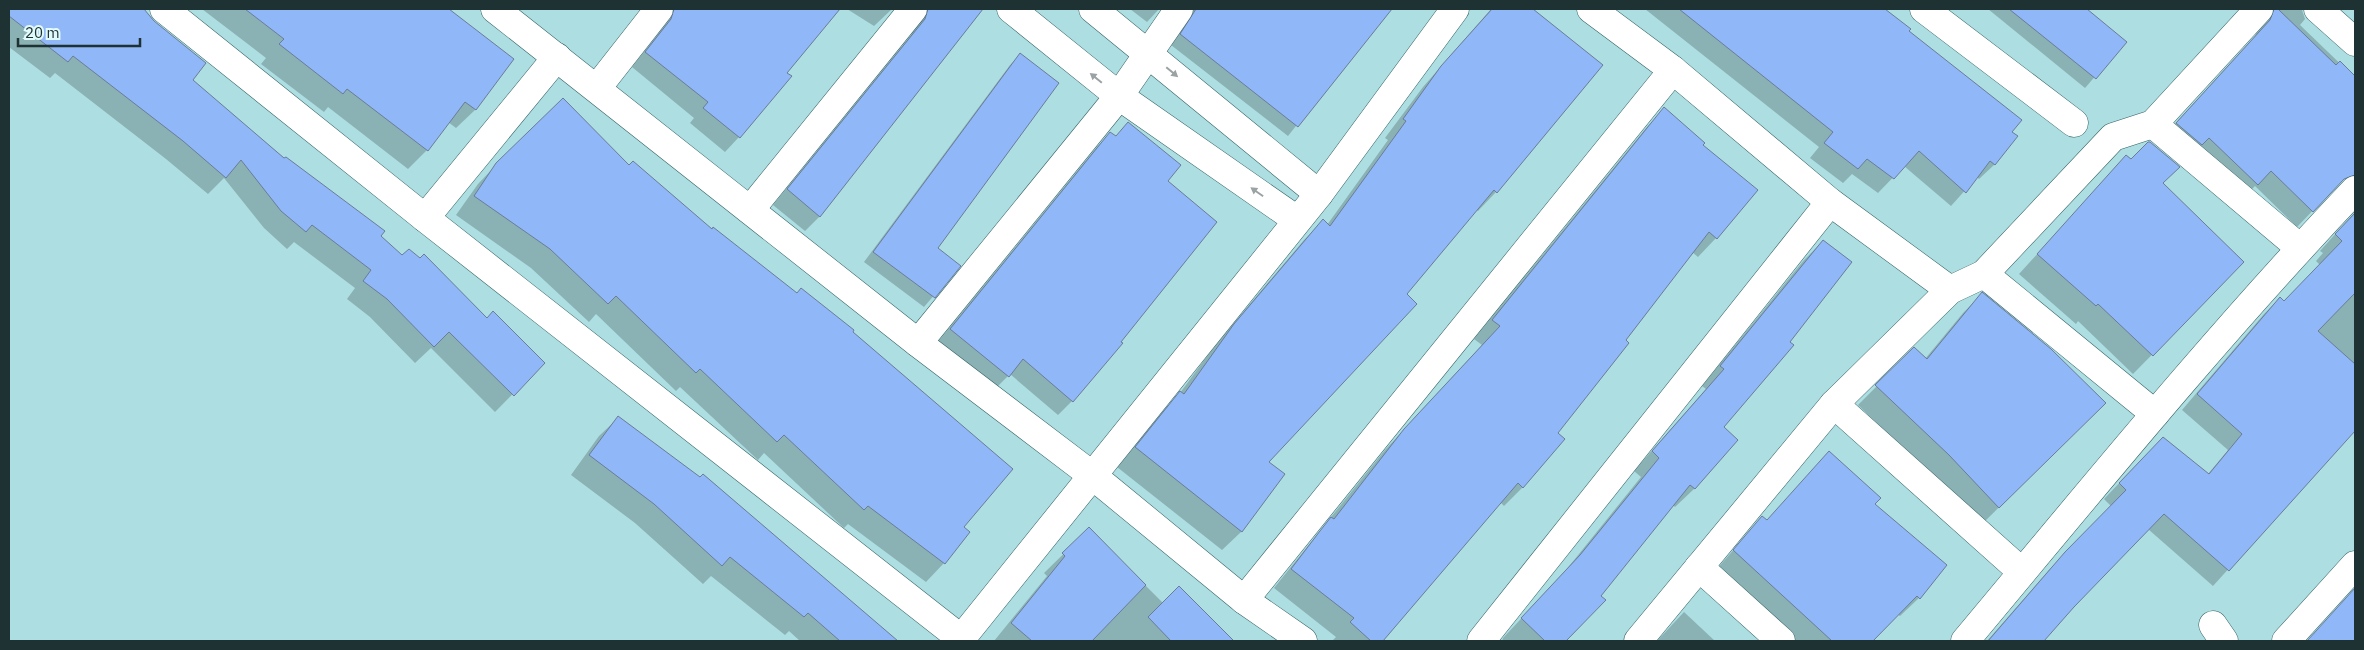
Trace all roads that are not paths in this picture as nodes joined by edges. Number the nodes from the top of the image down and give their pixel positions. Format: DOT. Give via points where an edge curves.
graph roads {
  1 [pos="164,9"];
  2 [pos="495,9"];
  3 [pos="659,9"];
  4 [pos="913,9"];
  5 [pos="1011,9"];
  6 [pos="1093,9"];
  7 [pos="1179,9"];
  8 [pos="1455,9"];
  9 [pos="1591,9"];
  10 [pos="1924,9"];
  11 [pos="2259,9"];
  12 [pos="2318,9"];
  13 [pos="2355,42"];
  14 [pos="1149,53"];
  15 [pos="557,57"];
  16 [pos="1673,70"];
  17 [pos="597,88"];
  18 [pos="1119,96"];
  19 [pos="2074,123"];
  20 [pos="2154,124"];
  21 [pos="2355,190"];
  22 [pos="1319,194"];
  23 [pos="1830,202"];
  24 [pos="750,210"];
  25 [pos="425,218"];
  26 [pos="1298,220"];
  27 [pos="2300,248"];
  28 [pos="1984,274"];
  29 [pos="1950,290"];
  30 [pos="918,343"];
  31 [pos="1834,404"];
  32 [pos="2154,414"];
  33 [pos="1093,476"];
  34 [pos="2355,565"];
  35 [pos="1699,567"];
  36 [pos="2022,572"];
  37 [pos="1244,600"];
  38 [pos="963,640"];
  39 [pos="1303,641"];
  40 [pos="1481,641"];
  41 [pos="1638,641"];
  42 [pos="1781,641"];
  43 [pos="1965,641"];
  44 [pos="2286,641"];
  1 -- 25 [label="street"];
  2 -- 15 [label="street"];
  3 -- 17 [label="street"];
  4 -- 24 [label="street"];
  18 -- 5 [label="street, one-way"];
  6 -- 14 [label="street"];
  7 -- 14 [label="street"];
  8 -- 22 [label="street"];
  9 -- 16 [label="street"];
  10 -- 19 [label="street"];
  11 -- 20 [label="street"];
  12 -- 13 [label="street"];
  14 -- 18 [label="street"];
  14 -- 22 [label="street, one-way"];
  15 -- 17 [label="street"];
  15 -- 25 [label="street"];
  16 -- 23 [label="street"];
  16 -- 37 [label="street"];
  17 -- 24 [label="street"];
  26 -- 18 [label="street, one-way"];
  18 -- 30 [label="street"];
  20 -- 27 [label="street"];
  20 -- 28 [label="street" via="2113,137"];
  21 -- 27 [label="street"];
  22 -- 26 [label="street"];
  23 -- 29 [label="street"];
  23 -- 40 [label="street"];
  24 -- 30 [label="street"];
  25 -- 38 [label="street"];
  26 -- 33 [label="street"];
  27 -- 32 [label="street"];
  28 -- 29 [label="street"];
  28 -- 32 [label="street"];
  29 -- 31 [label="street"];
  30 -- 33 [label="street"];
  31 -- 35 [label="street"];
  31 -- 36 [label="street"];
  32 -- 36 [label="street"];
  33 -- 37 [label="street"];
  33 -- 38 [label="street"];
  34 -- 44 [label="street"];
  35 -- 41 [label="street"];
  35 -- 42 [label="street"];
  36 -- 43 [label="street"];
  37 -- 39 [label="street"];
}
